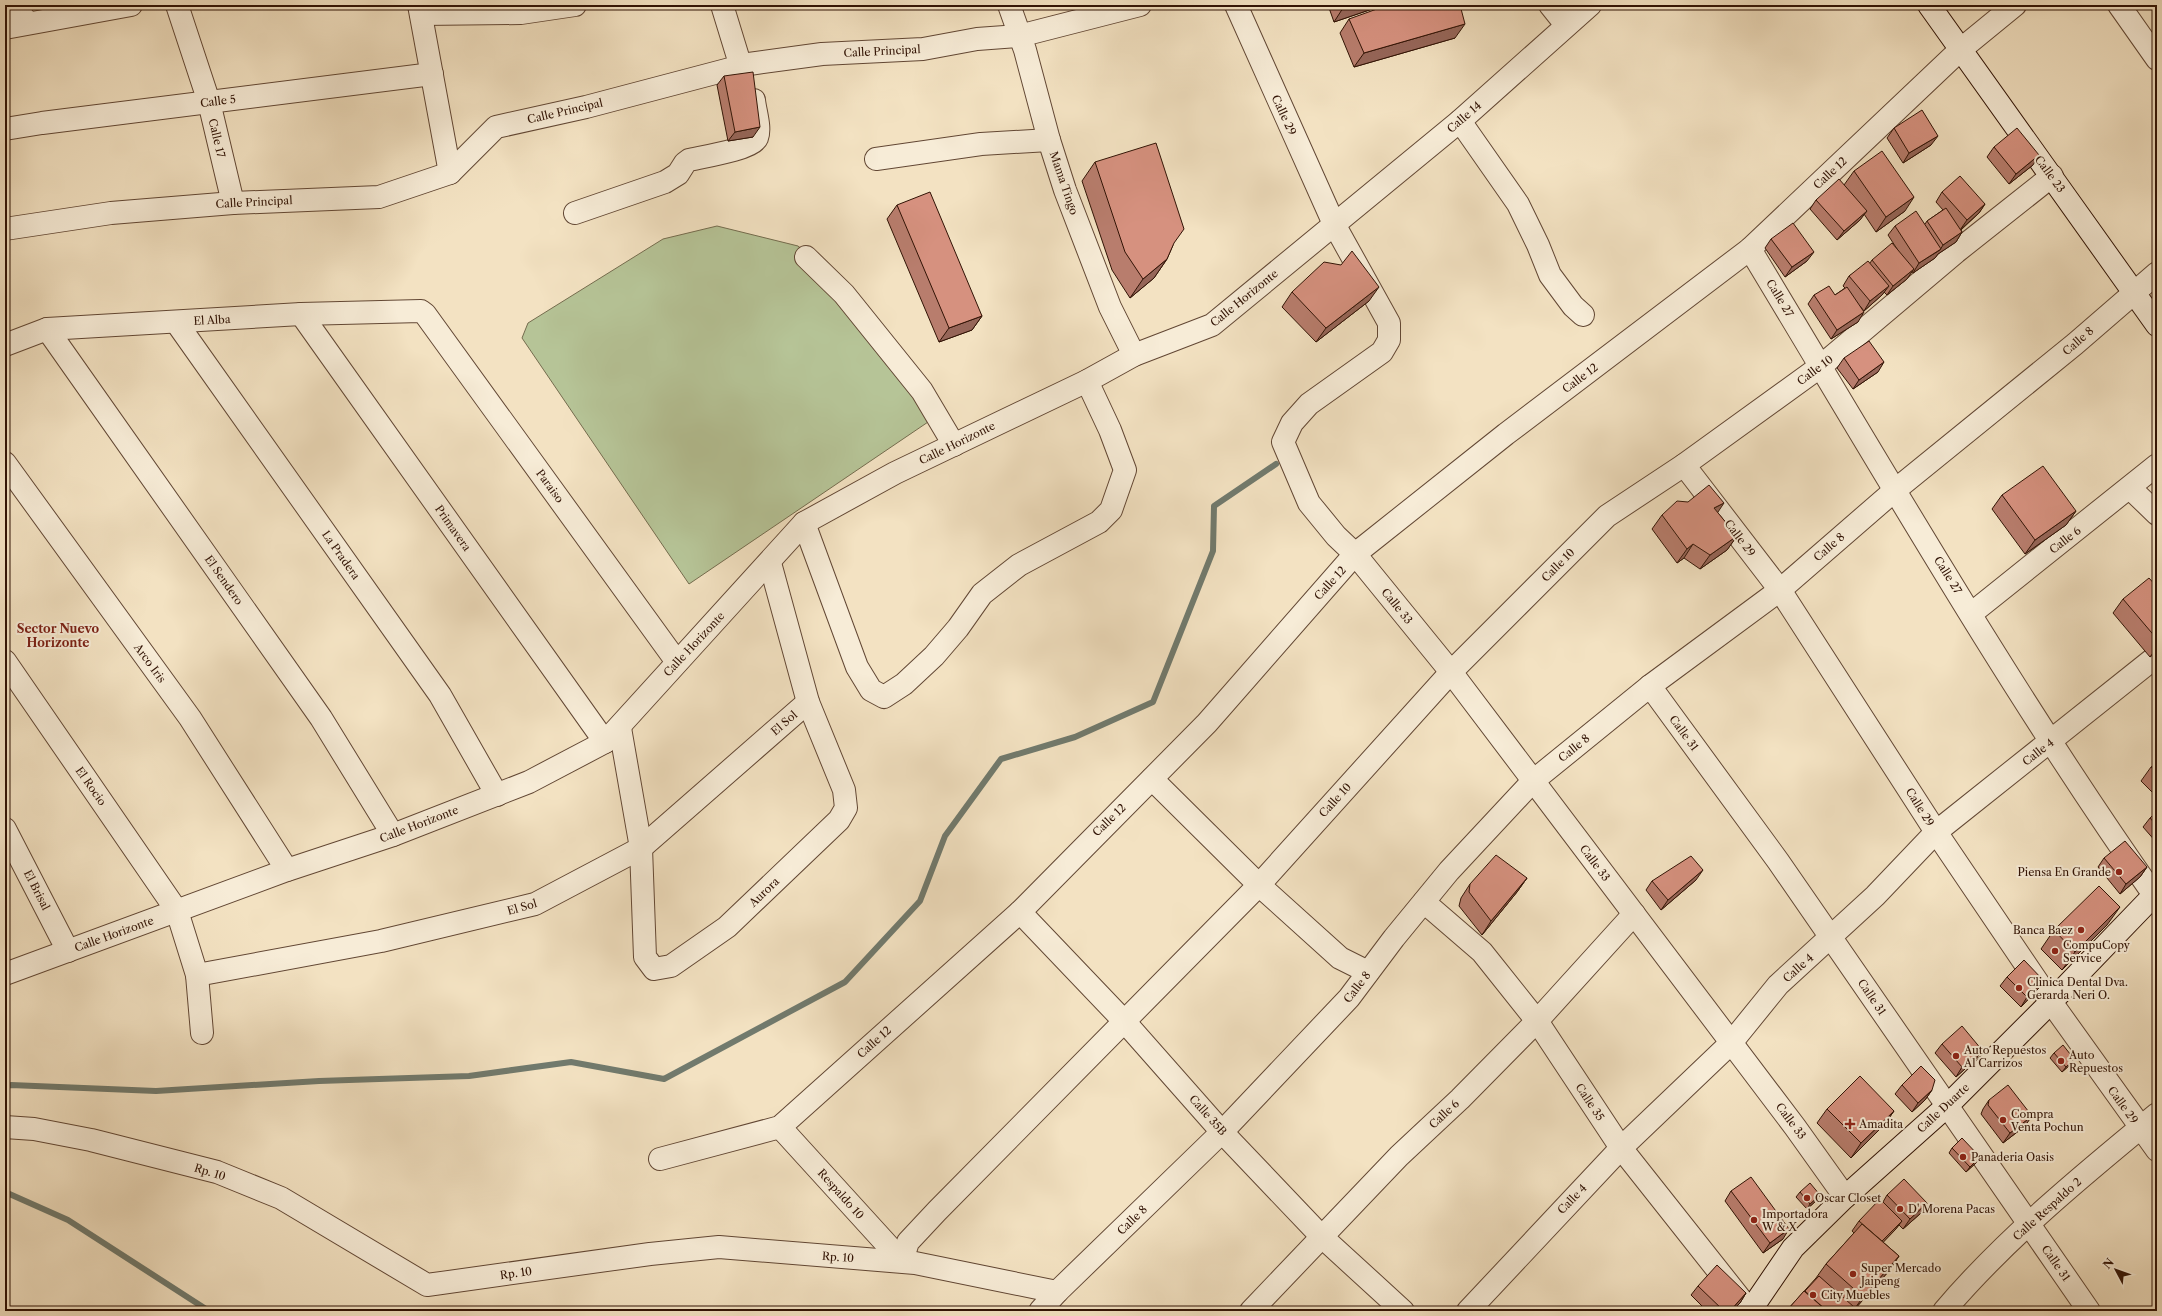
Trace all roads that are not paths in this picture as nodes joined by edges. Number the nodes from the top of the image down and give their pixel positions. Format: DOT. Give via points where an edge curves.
graph roads {
  1 [pos="13,5"];
  2 [pos="131,5"];
  3 [pos="177,5"];
  4 [pos="575,5"];
  5 [pos="722,5"];
  6 [pos="1009,5"];
  7 [pos="1140,5"];
  8 [pos="1236,5"];
  9 [pos="1550,5"];
  10 [pos="1590,5"];
  11 [pos="1929,5"];
  12 [pos="2015,5"];
  13 [pos="2119,5"];
  14 [pos="420,10"];
  15 [pos="28,23"];
  16 [pos="1566,25"];
  17 [pos="5,28"];
  18 [pos="1019,36"];
  19 [pos="1960,50"];
  20 [pos="2157,59"];
  21 [pos="745,65"];
  22 [pos="432,74"];
  23 [pos="209,102"];
  24 [pos="1460,121"];
  25 [pos="5,129"];
  26 [pos="1049,140"];
  27 [pos="876,159"];
  28 [pos="450,174"];
  29 [pos="2052,176"];
  30 [pos="233,203"];
  31 [pos="576,213"];
  32 [pos="1334,224"];
  33 [pos="5,229"];
  34 [pos="1750,249"];
  35 [pos="806,257"];
  36 [pos="2157,273"];
  37 [pos="2134,291"];
  38 [pos="421,311"];
  39 [pos="301,314"];
  40 [pos="1584,315"];
  41 [pos="176,322"];
  42 [pos="2157,325"];
  43 [pos="48,329"];
  44 [pos="5,345"];
  45 [pos="1134,355"];
  46 [pos="1821,366"];
  47 [pos="1087,381"];
  48 [pos="954,445"];
  49 [pos="5,463"];
  50 [pos="1684,465"];
  51 [pos="2157,465"];
  52 [pos="2130,488"];
  53 [pos="1894,491"];
  54 [pos="2157,514"];
  55 [pos="804,523"];
  56 [pos="1336,536"];
  57 [pos="1356,554"];
  58 [pos="770,563"];
  59 [pos="1780,590"];
  60 [pos="1972,613"];
  61 [pos="2157,656"];
  62 [pos="5,662"];
  63 [pos="677,662"];
  64 [pos="1451,672"];
  65 [pos="1650,686"];
  66 [pos="808,702"];
  67 [pos="612,735"];
  68 [pos="2052,741"];
  69 [pos="1152,779"];
  70 [pos="1533,781"];
  71 [pos="497,795"];
  72 [pos="5,829"];
  73 [pos="1936,832"];
  74 [pos="393,835"];
  75 [pos="641,848"];
  76 [pos="287,870"];
  77 [pos="1259,885"];
  78 [pos="2154,900"];
  79 [pos="1424,902"];
  80 [pos="177,911"];
  81 [pos="1020,912"];
  82 [pos="1634,914"];
  83 [pos="1832,938"];
  84 [pos="68,951"];
  85 [pos="1368,972"];
  86 [pos="5,974"];
  87 [pos="197,975"];
  88 [pos="2051,1002"];
  89 [pos="1124,1021"];
  90 [pos="1537,1021"];
  91 [pos="202,1033"];
  92 [pos="1731,1043"];
  93 [pos="1947,1106"];
  94 [pos="2157,1114"];
  95 [pos="780,1126"];
  96 [pos="5,1127"];
  97 [pos="2140,1128"];
  98 [pos="1222,1132"];
  99 [pos="1621,1148"];
  100 [pos="2157,1150"];
  101 [pos="660,1159"];
  102 [pos="1845,1197"];
  103 [pos="2029,1225"];
  104 [pos="1321,1236"];
  105 [pos="902,1262"];
  106 [pos="1057,1292"];
  107 [pos="1040,1311"];
  108 [pos="1252,1311"];
  109 [pos="1403,1311"];
  110 [pos="1468,1311"];
  111 [pos="1750,1311"];
  112 [pos="1944,1311"];
  113 [pos="2089,1311"];
  1 -- 15 [label="street"];
  2 -- 15 [label="street"];
  3 -- 23 [label="street, Calle 17"];
  4 -- 14 [label="street" via="521,14"];
  5 -- 21 [label="street"];
  6 -- 18 [label="street, Mama Tingo"];
  7 -- 18 [label="street, Calle Principal"];
  8 -- 32 [label="street, Calle 29"];
  9 -- 16 [label="street"];
  10 -- 16 [label="street, Calle 14"];
  11 -- 19 [label="street, Calle 23"];
  12 -- 19 [label="street, Calle 12"];
  13 -- 20 [label="street"];
  14 -- 22 [label="street"];
  15 -- 17 [label="street"];
  16 -- 24 [label="street, Calle 14"];
  18 -- 21 [label="street, Calle Principal" via="977,39 923,49 822,54"];
  18 -- 26 [label="street, Mama Tingo"];
  19 -- 29 [label="street, Calle 23"];
  19 -- 34 [label="street, Calle 12"];
  21 -- 28 [label="street, Calle Principal" via="586,107 496,127"];
  21 -- 31 [label="street" via="758,128 754,142 745,147 689,160 678,174 665,182"];
  22 -- 23 [label="street, Calle 5"];
  22 -- 28 [label="street"];
  23 -- 25 [label="street, Calle 5"];
  23 -- 30 [label="street, Calle 17"];
  24 -- 32 [label="street, Calle 14"];
  24 -- 40 [label="street" via="1518,204 1550,275 1573,306"];
  26 -- 27 [label="street" via="981,144"];
  26 -- 45 [label="street, Mama Tingo" via="1065,190 1110,307"];
  28 -- 30 [label="street, Calle Principal" via="379,196"];
  29 -- 37 [label="street, Calle 23"];
  29 -- 46 [label="street, Calle 10" via="1956,252"];
  30 -- 33 [label="street, Calle Principal" via="111,213"];
  32 -- 45 [label="street, Calle Horizonte" via="1212,325"];
  32 -- 56 [label="street, Calle 29" via="1389,324 1389,340 1382,352 1309,404 1292,423 1284,442 1309,503"];
  34 -- 46 [label="street, Calle 27"];
  34 -- 57 [label="street, Calle 12" via="1506,434"];
  35 -- 48 [label="street" via="844,294 922,391"];
  36 -- 37 [label="street, Calle 8"];
  37 -- 42 [label="street, Calle 23"];
  37 -- 53 [label="street, Calle 8" via="2075,344"];
  38 -- 39 [label="street, El Alba"];
  38 -- 63 [label="street, Paraiso"];
  39 -- 41 [label="street, El Alba"];
  39 -- 67 [label="street, Primavera"];
  41 -- 43 [label="street, El Alba"];
  41 -- 71 [label="street, La Pradera" via="440,696"];
  43 -- 44 [label="street, El Alba"];
  43 -- 74 [label="street, El Sendero" via="321,718"];
  45 -- 47 [label="street, Calle Horizonte"];
  46 -- 50 [label="street, Calle 10"];
  46 -- 53 [label="street, Calle 27"];
  47 -- 48 [label="street, Calle Horizonte"];
  47 -- 55 [label="street" via="1125,470 1111,510 1099,522 1019,565 982,594 934,656 904,684 884,697 871,690 858,667"];
  48 -- 55 [label="street, Calle Horizonte" via="895,472"];
  49 -- 76 [label="street, Arco Iris" via="190,718"];
  50 -- 59 [label="street, Calle 29"];
  50 -- 64 [label="street, Calle 10" via="1607,516"];
  51 -- 52 [label="street, Calle 6"];
  52 -- 54 [label="street"];
  52 -- 60 [label="street, Calle 6"];
  53 -- 59 [label="street, Calle 8"];
  53 -- 60 [label="street, Calle 27"];
  55 -- 58 [label="street, Calle Horizonte"];
  56 -- 57 [label="street, Calle 33"];
  57 -- 64 [label="street, Calle 33"];
  57 -- 69 [label="street, Calle 12" via="1207,723"];
  58 -- 63 [label="street, Calle Horizonte"];
  58 -- 66 [label="street, Aurora"];
  59 -- 65 [label="street, Calle 8"];
  59 -- 73 [label="street, Calle 29"];
  60 -- 68 [label="street, Calle 27"];
  61 -- 68 [label="street, Calle 4"];
  62 -- 80 [label="street, El Rocio"];
  63 -- 67 [label="street, Calle Horizonte"];
  64 -- 70 [label="street, Calle 33"];
  64 -- 77 [label="street, Calle 10"];
  65 -- 70 [label="street, Calle 8"];
  65 -- 83 [label="street, Calle 31"];
  66 -- 75 [label="street, El Sol"];
  66 -- 75 [label="street, Aurora" via="844,790 846,808 839,820 727,927 671,966 654,969 645,958"];
  67 -- 71 [label="street, Calle Horizonte" via="529,782"];
  67 -- 75 [label="street"];
  68 -- 73 [label="street, Calle 4"];
  68 -- 78 [label="street, Calle 27"];
  69 -- 77 [label="street"];
  69 -- 81 [label="street, Calle 12"];
  70 -- 79 [label="street, Calle 8" via="1449,871"];
  70 -- 82 [label="street, Calle 33"];
  71 -- 74 [label="street, Calle Horizonte"];
  72 -- 84 [label="street, El Brisal"];
  73 -- 83 [label="street, Calle 4" via="1898,874"];
  73 -- 88 [label="street, Calle 29"];
  74 -- 76 [label="street, Calle Horizonte"];
  75 -- 87 [label="street, El Sol" via="535,904 381,941"];
  76 -- 80 [label="street, Calle Horizonte"];
  77 -- 85 [label="street" via="1340,958"];
  77 -- 89 [label="street, Calle 10"];
  78 -- 88 [label="street, Calle Duarte"];
  79 -- 85 [label="street, Calle 8"];
  79 -- 90 [label="street, Calle 35" via="1482,952"];
  80 -- 84 [label="street, Calle Horizonte"];
  80 -- 87 [label="street, El Rocio"];
  81 -- 89 [label="street, Calle 35B"];
  81 -- 95 [label="street, Calle 12"];
  82 -- 90 [label="street, Calle 6"];
  82 -- 92 [label="street, Calle 33"];
  83 -- 92 [label="street, Calle 4" via="1778,985"];
  83 -- 93 [label="street, Calle 31"];
  84 -- 86 [label="street, Calle Horizonte"];
  85 -- 98 [label="street, Calle 8" via="1349,998"];
  87 -- 91 [label="street, El Rocio"];
  88 -- 93 [label="street, Calle Duarte"];
  88 -- 97 [label="street, Calle 29"];
  89 -- 98 [label="street, Calle 35B"];
  89 -- 105 [label="street, Calle 10" via="908,1242"];
  90 -- 99 [label="street, Calle 35"];
  90 -- 104 [label="street, Calle 6"];
  92 -- 99 [label="street, Calle 4"];
  92 -- 102 [label="street, Calle 33"];
  93 -- 102 [label="street, Calle Duarte"];
  93 -- 103 [label="street, Calle 31"];
  94 -- 97 [label="street, Calle Respaldo 2"];
  95 -- 101 [label="street, Calle 12"];
  95 -- 105 [label="street, Respaldo 10"];
  96 -- 105 [label="street, Rp. 10" via="34,1129 91,1140 217,1172 281,1198 427,1285 719,1247"];
  97 -- 100 [label="street, Calle 29"];
  97 -- 103 [label="street, Calle Respaldo 2"];
  98 -- 104 [label="street, Calle 35B"];
  98 -- 106 [label="street, Calle 8"];
  99 -- 110 [label="street, Calle 4"];
  99 -- 111 [label="street, Calle 35"];
  102 -- 111 [label="street, Calle Duarte" via="1793,1248"];
  103 -- 112 [label="street, Calle Respaldo 2" via="1972,1278"];
  103 -- 113 [label="street, Calle 31"];
  104 -- 108 [label="street, Calle 6"];
  104 -- 109 [label="street, Calle 35B"];
  105 -- 106 [label="street, Rp. 10"];
  106 -- 107 [label="street, Calle 8"];
}
